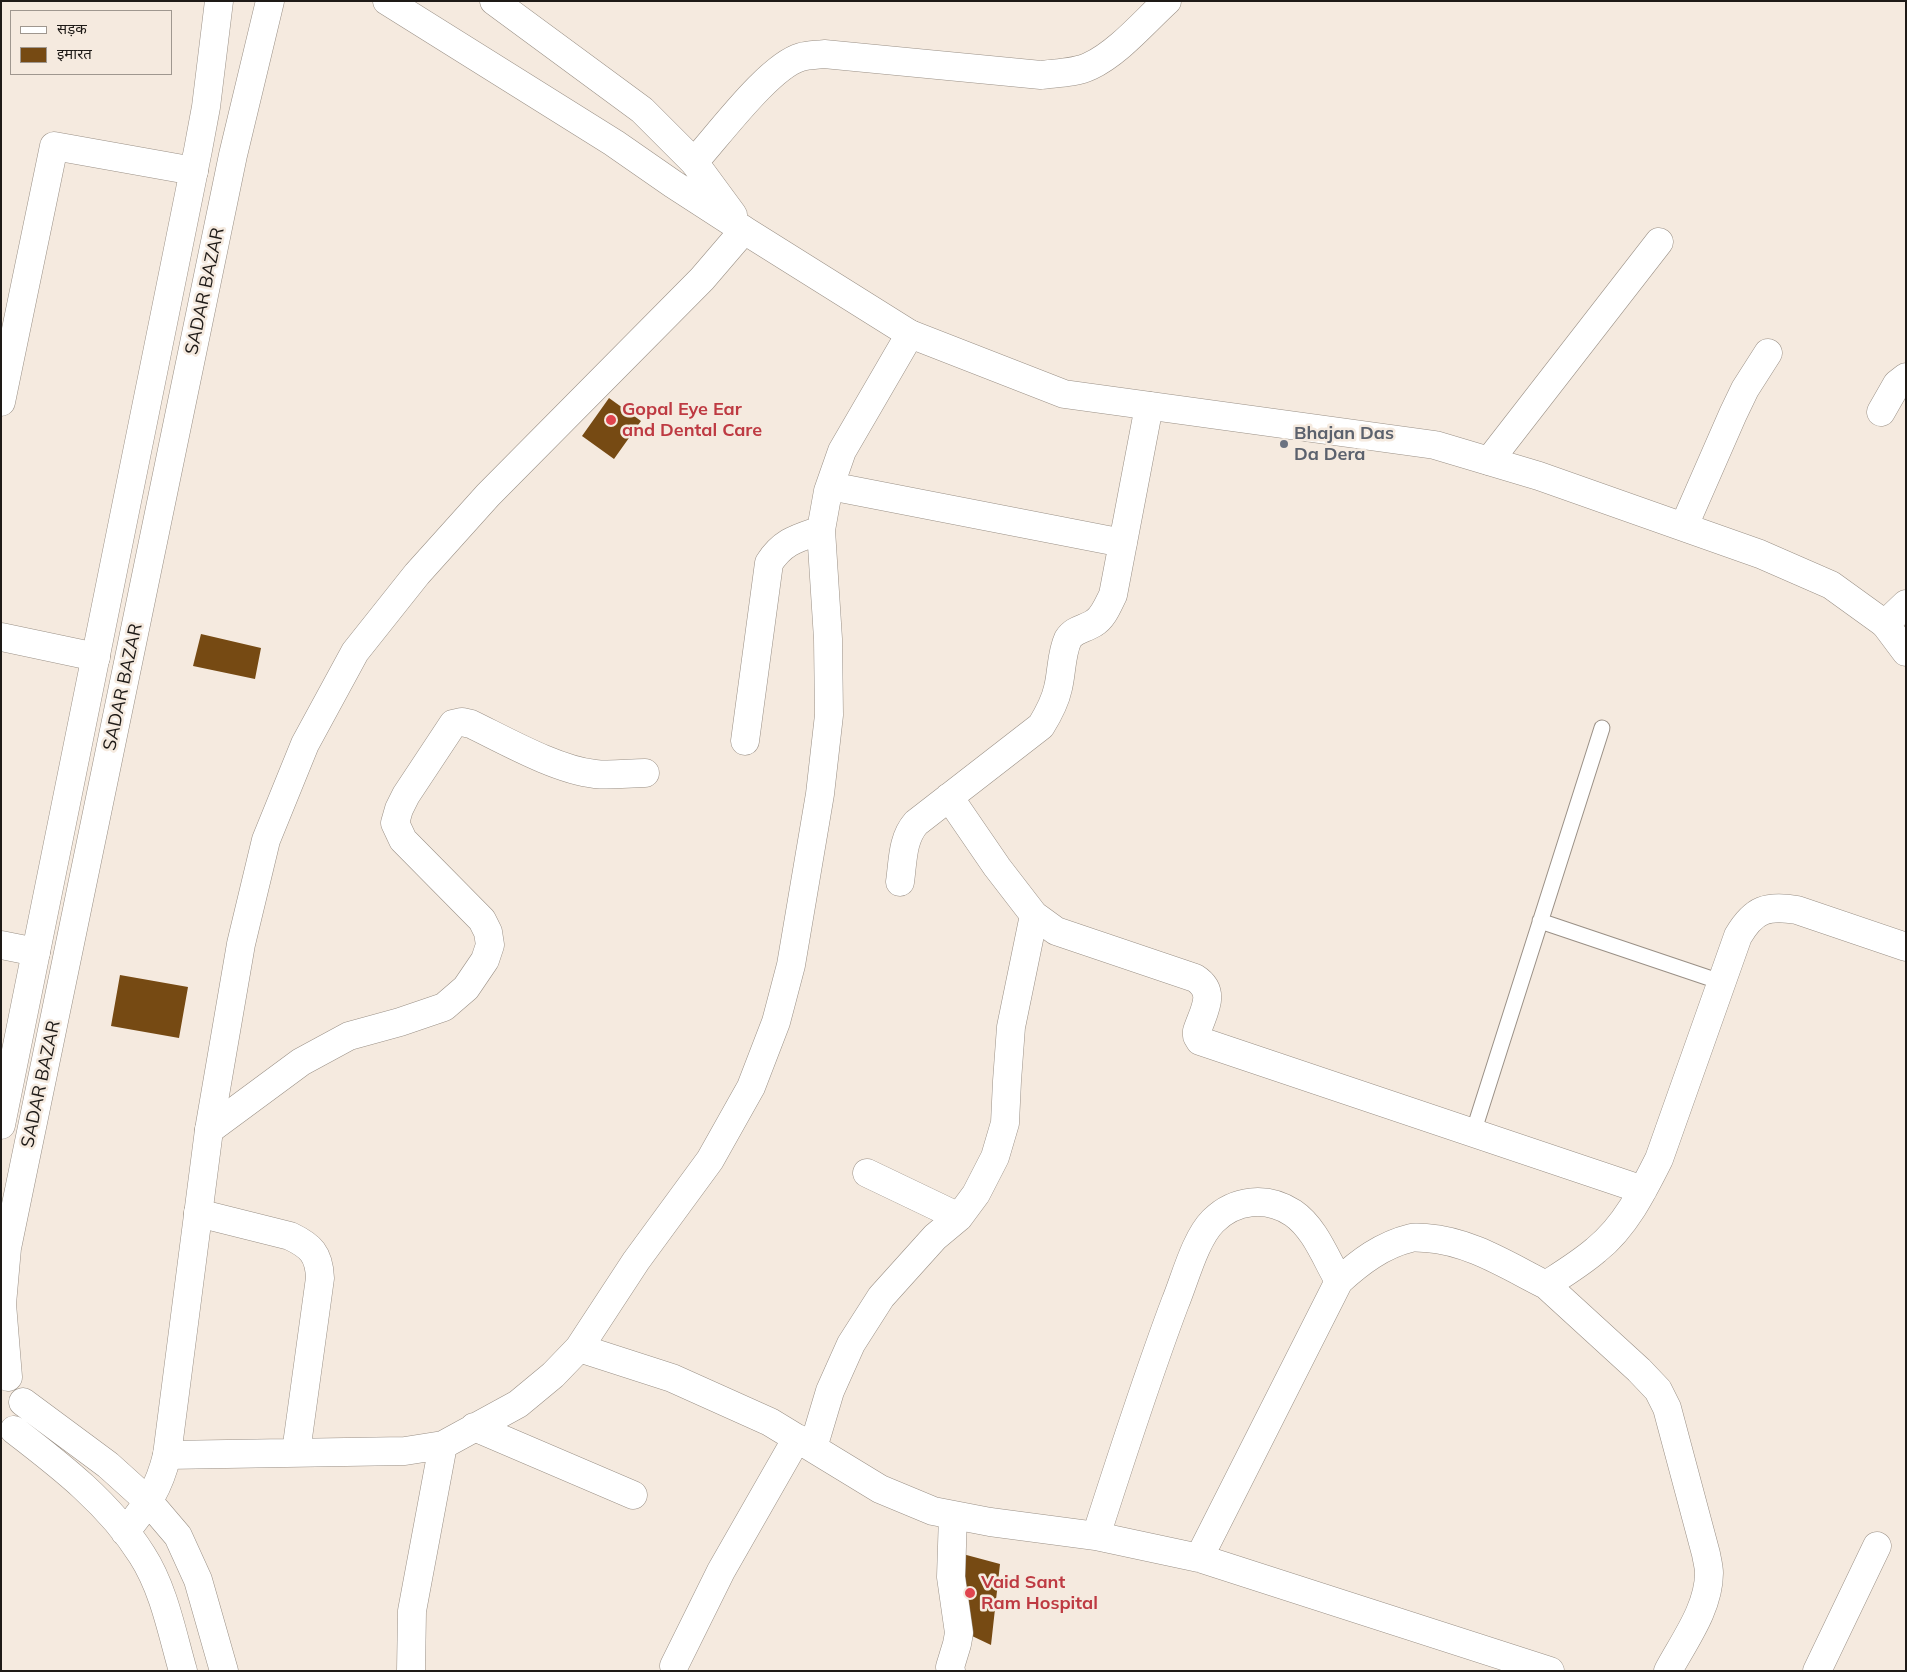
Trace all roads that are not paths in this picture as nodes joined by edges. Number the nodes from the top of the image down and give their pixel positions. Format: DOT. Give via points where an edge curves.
graph roads {
  1 [pos="219,1"];
  2 [pos="270,1"];
  3 [pos="387,1"];
  4 [pos="494,1"];
  5 [pos="1167,1"];
  6 [pos="694,162"];
  7 [pos="194,171"];
  8 [pos="744,230"];
  9 [pos="1659,242"];
  10 [pos="910,334"];
  11 [pos="1768,353"];
  12 [pos="1906,378"];
  13 [pos="1,402"];
  14 [pos="1150,406"];
  15 [pos="1881,412"];
  16 [pos="1489,461"];
  17 [pos="830,486"];
  18 [pos="1684,526"];
  19 [pos="821,530"];
  20 [pos="1123,543"];
  21 [pos="1906,604"];
  22 [pos="1885,624"];
  23 [pos="1,637"];
  24 [pos="1906,652"];
  25 [pos="96,657"];
  26 [pos="1602,728"];
  27 [pos="745,741"];
  28 [pos="645,773"];
  29 [pos="949,797"];
  30 [pos="900,882"];
  31 [pos="1034,915"];
  32 [pos="1540,921"];
  33 [pos="1,945"];
  34 [pos="1906,947"];
  35 [pos="36,952"];
  36 [pos="1721,982"];
  37 [pos="1,1125"];
  38 [pos="209,1130"];
  39 [pos="1472,1133"];
  40 [pos="867,1173"];
  41 [pos="1643,1190"];
  42 [pos="198,1214"];
  43 [pos="959,1217"];
  44 [pos="1339,1282"];
  45 [pos="1546,1285"];
  46 [pos="579,1348"];
  47 [pos="5,1375"];
  48 [pos="23,1402"];
  49 [pos="474,1428"];
  50 [pos="8,1434"];
  51 [pos="805,1443"];
  52 [pos="443,1445"];
  53 [pos="296,1452"];
  54 [pos="167,1455"];
  55 [pos="633,1495"];
  56 [pos="149,1502"];
  57 [pos="953,1516"];
  58 [pos="125,1532"];
  59 [pos="1096,1536"];
  60 [pos="1877,1546"];
  61 [pos="1200,1558"];
  62 [pos="674,1666"];
  63 [pos="183,1671"];
  64 [pos="224,1671"];
  65 [pos="411,1671"];
  66 [pos="950,1671"];
  67 [pos="1550,1671"];
  68 [pos="1668,1671"];
  69 [pos="1817,1671"];
  1 -- 7 [label="street" via="206,107"];
  2 -- 47 [label="street, SADAR BAZAR" via="231,164 7,1248 2,1304"];
  3 -- 8 [label="street" via="614,143"];
  4 -- 6 [label="street" via="642,110"];
  5 -- 6 [label="street" via="1112,52 1089,66 1066,72 1041,75 824,54 801,57 780,68 761,86"];
  6 -- 8 [label="street"];
  7 -- 13 [label="street" via="54,146"];
  7 -- 25 [label="street"];
  8 -- 10 [label="street"];
  8 -- 38 [label="street" via="702,279 488,494 417,574 355,652 304,744 266,840 241,944"];
  9 -- 16 [label="street"];
  10 -- 14 [label="street" via="1064,394"];
  10 -- 17 [label="street" via="842,451"];
  11 -- 18 [label="street" via="1745,389"];
  12 -- 15 [label="street" via="1897,384"];
  14 -- 16 [label="street" via="1435,445"];
  14 -- 20 [label="street"];
  16 -- 18 [label="street"];
  17 -- 19 [label="street"];
  17 -- 20 [label="street"];
  18 -- 22 [label="street" via="1760,554 1831,586"];
  19 -- 27 [label="street" via="789,542 777,550 770,563"];
  19 -- 46 [label="street" via="829,715 820,794 791,965 776,1022 751,1087 710,1160 636,1261"];
  20 -- 29 [label="street" via="1113,595 1106,610 1094,623 1070,636 1064,648 1059,687 1041,726"];
  21 -- 22 [label="street"];
  22 -- 24 [label="street"];
  23 -- 25 [label="street"];
  25 -- 35 [label="street"];
  26 -- 32 [label="lane"];
  28 -- 38 [label="street" via="578,771 471,724 453,724 406,796 395,823 403,840 482,920 490,945 484,960 466,988 444,1007 349,1036 301,1062"];
  29 -- 30 [label="street" via="909,831"];
  29 -- 31 [label="street"];
  31 -- 39 [label="street" via="1056,931 1202,983 1208,998 1197,1031 1200,1041"];
  31 -- 43 [label="street" via="1011,1027 1005,1122 995,1157 976,1194"];
  32 -- 36 [label="lane"];
  32 -- 39 [label="lane"];
  33 -- 35 [label="street"];
  34 -- 36 [label="street" via="1797,910 1778,907 1760,911 1747,920"];
  35 -- 37 [label="street"];
  36 -- 41 [label="street" via="1659,1159"];
  38 -- 42 [label="street"];
  39 -- 41 [label="street"];
  40 -- 43 [label="street"];
  41 -- 45 [label="street" via="1621,1224 1597,1249"];
  42 -- 53 [label="street" via="290,1236 312,1250 319,1265 320,1278"];
  42 -- 54 [label="street"];
  43 -- 51 [label="street" via="935,1237 881,1297 851,1344"];
  44 -- 45 [label="street" via="1385,1247 1412,1238 1441,1239 1474,1249"];
  44 -- 59 [label="street" via="1308,1227 1293,1213 1275,1204 1254,1201 1232,1207 1213,1221 1196,1248 1158,1348"];
  44 -- 61 [label="street"];
  45 -- 68 [label="street" via="1639,1370 1658,1390 1667,1408 1709,1573 1699,1615"];
  46 -- 49 [label="street" via="518,1404"];
  46 -- 51 [label="street" via="672,1378 770,1422"];
  47 -- 48 [label="street" via="16,1383"];
  48 -- 50 [label="street" via="20,1422"];
  48 -- 56 [label="street" via="108,1466"];
  49 -- 52 [label="street"];
  49 -- 55 [label="street"];
  50 -- 58 [label="street" via="57,1463 108,1511"];
  51 -- 57 [label="street" via="880,1489"];
  51 -- 62 [label="street" via="722,1571"];
  52 -- 53 [label="street" via="405,1451"];
  52 -- 65 [label="street" via="412,1611"];
  53 -- 54 [label="street"];
  54 -- 56 [label="street" via="162,1476"];
  56 -- 58 [label="street"];
  56 -- 64 [label="street" via="178,1536 198,1580"];
  57 -- 59 [label="street"];
  57 -- 66 [label="street" via="951,1577 959,1633"];
  58 -- 63 [label="street" via="143,1556 160,1594"];
  59 -- 61 [label="street"];
  60 -- 69 [label="street"];
  61 -- 67 [label="street"];
}
